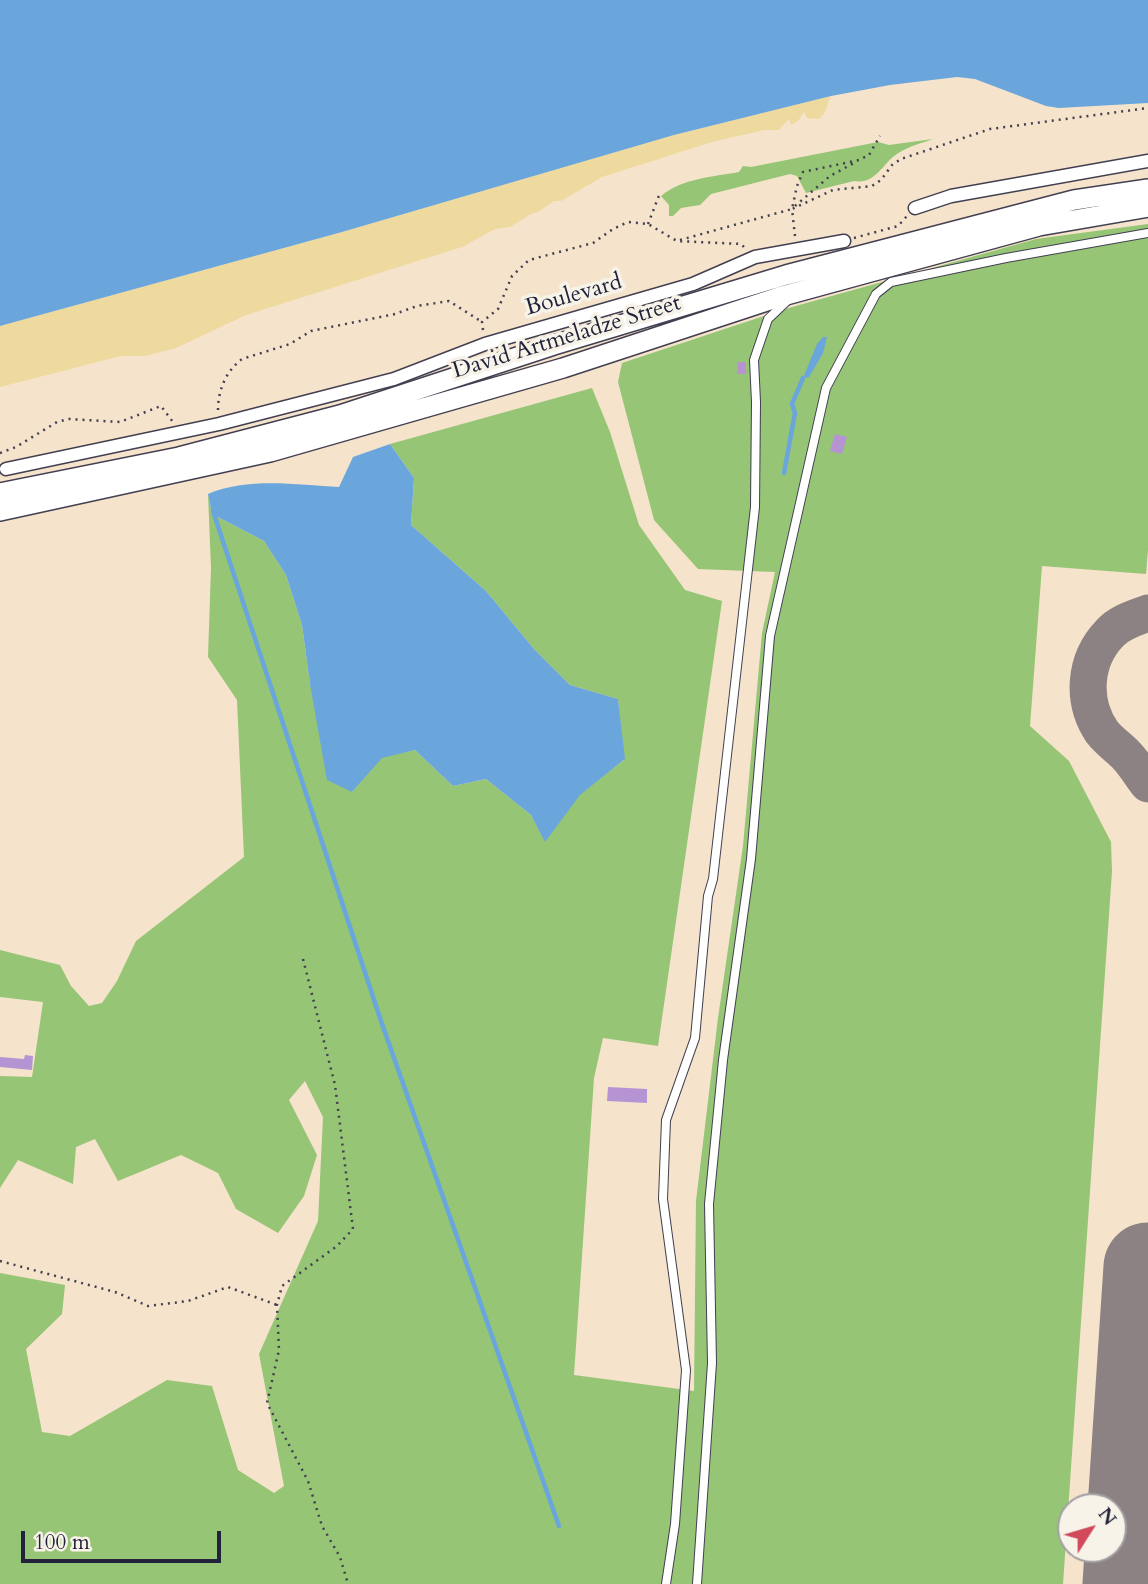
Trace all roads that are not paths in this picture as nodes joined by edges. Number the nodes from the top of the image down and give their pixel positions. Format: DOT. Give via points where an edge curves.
graph roads {
  1 [pos="1148,161"];
  2 [pos="1148,189"];
  3 [pos="1148,207"];
  4 [pos="915,208"];
  5 [pos="1148,233"];
  6 [pos="844,241"];
  7 [pos="795,292"];
  8 [pos="6,469"];
  9 [pos="0,493"];
  10 [pos="0,511"];
  11 [pos="666,1584"];
  12 [pos="698,1584"];
  1 -- 4 [label="street" via="951,196"];
  2 -- 9 [label="street, David Artmeladze Street" via="1074,200 786,275 340,415 179,457"];
  3 -- 7 [label="street, David Artmeladze Street" via="1039,226"];
  5 -- 12 [label="lane" via="891,282 871,300 825,388 770,636 751,859 722,1073 709,1204 712,1363"];
  6 -- 8 [label="street, Boulevard" via="755,257 693,284 485,344 394,379 219,424"];
  7 -- 10 [label="street, David Artmeladze Street" via="562,368 270,452"];
  7 -- 11 [label="lane" via="768,319 754,360 755,507 695,1038 666,1120 663,1199 686,1370"];
}
